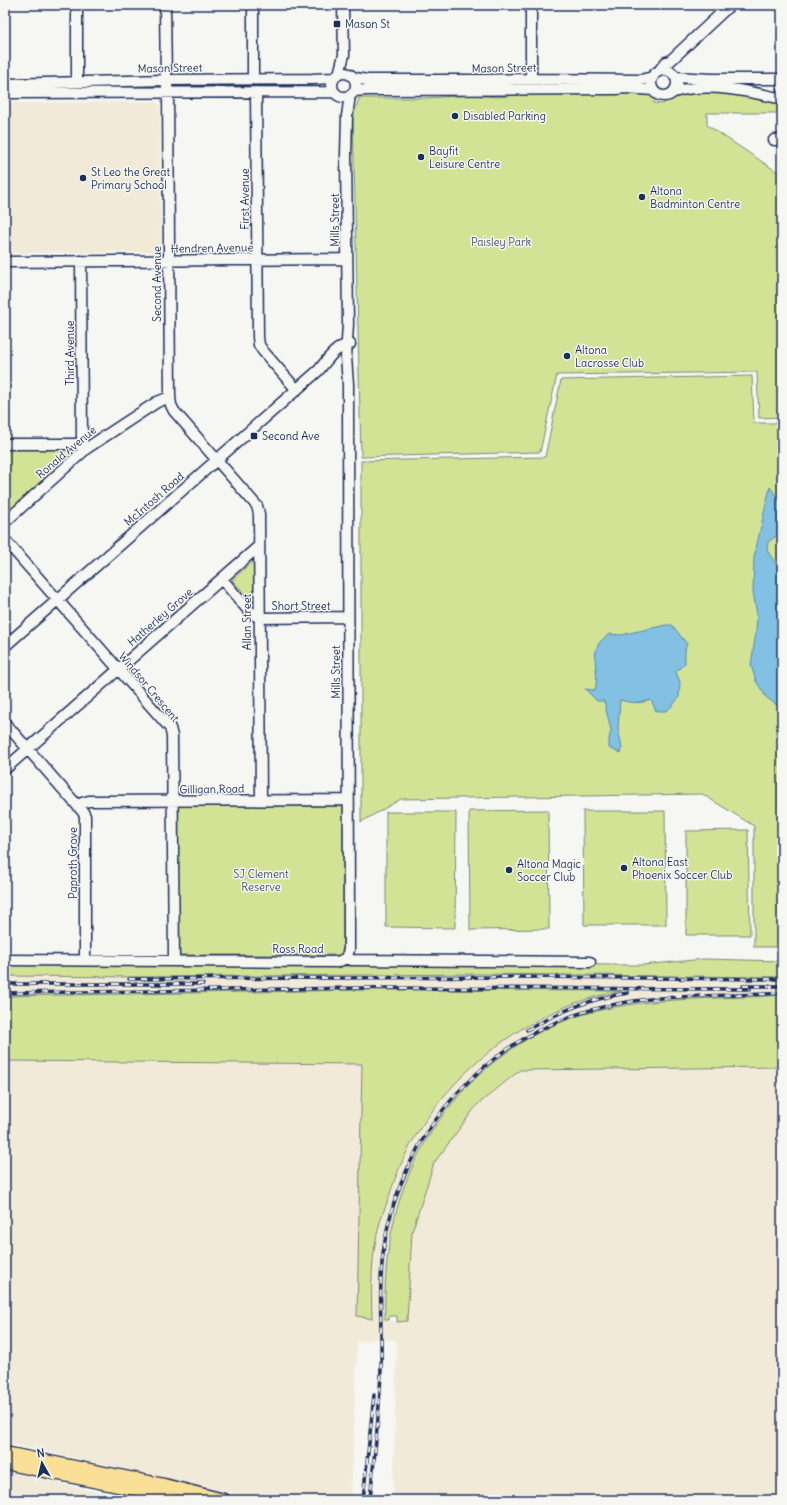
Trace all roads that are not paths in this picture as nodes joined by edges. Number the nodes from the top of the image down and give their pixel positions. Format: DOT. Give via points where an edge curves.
graph roads {
  1 [pos="77,5"];
  2 [pos="165,5"];
  3 [pos="253,5"];
  4 [pos="344,5"];
  5 [pos="531,5"];
  6 [pos="730,5"];
  7 [pos="344,55"];
  8 [pos="670,61"];
  9 [pos="655,75"];
  10 [pos="674,75"];
  11 [pos="337,76"];
  12 [pos="352,76"];
  13 [pos="531,79"];
  14 [pos="782,79"];
  15 [pos="166,80"];
  16 [pos="253,80"];
  17 [pos="77,82"];
  18 [pos="5,84"];
  19 [pos="484,85"];
  20 [pos="782,85"];
  21 [pos="653,90"];
  22 [pos="168,92"];
  23 [pos="256,92"];
  24 [pos="674,92"];
  25 [pos="5,93"];
  26 [pos="352,93"];
  27 [pos="337,94"];
  28 [pos="782,96"];
  29 [pos="782,99"];
  30 [pos="347,116"];
  31 [pos="347,259"];
  32 [pos="257,260"];
  33 [pos="81,261"];
  34 [pos="168,261"];
  35 [pos="5,262"];
  36 [pos="348,344"];
  37 [pos="348,357"];
  38 [pos="318,370"];
  39 [pos="296,389"];
  40 [pos="170,398"];
  41 [pos="5,444"];
  42 [pos="85,446"];
  43 [pos="217,459"];
  44 [pos="5,522"];
  45 [pos="5,540"];
  46 [pos="259,546"];
  47 [pos="222,579"];
  48 [pos="58,600"];
  49 [pos="260,618"];
  50 [pos="348,618"];
  51 [pos="5,646"];
  52 [pos="119,669"];
  53 [pos="5,723"];
  54 [pos="28,749"];
  55 [pos="5,769"];
  56 [pos="261,800"];
  57 [pos="348,800"];
  58 [pos="173,801"];
  59 [pos="78,806"];
  60 [pos="346,958"];
  61 [pos="5,960"];
  62 [pos="85,960"];
  63 [pos="174,960"];
  64 [pos="590,962"];
  65 [pos="5,1453"];
  66 [pos="5,1463"];
  67 [pos="174,1500"];
  68 [pos="224,1500"];
  1 -- 17 [label="street"];
  2 -- 15 [label="street"];
  3 -- 16 [label="street"];
  4 -- 7 [label="street"];
  5 -- 13 [label="street"];
  6 -- 8 [label="street"];
  7 -- 11 [label="street"];
  7 -- 12 [label="street"];
  8 -- 9 [label="street"];
  8 -- 10 [label="street"];
  9 -- 10 [label="street" via="667,71"];
  9 -- 13 [label="street, Mason Street" via="640,80"];
  9 -- 21 [label="street" via="651,84"];
  10 -- 14 [label="street" via="711,79"];
  10 -- 24 [label="street" via="677,86"];
  11 -- 12 [label="street" via="342,72"];
  11 -- 16 [label="street, Mason Street"];
  11 -- 27 [label="street" via="332,85"];
  12 -- 19 [label="street, Mason Street" via="367,80"];
  12 -- 26 [label="street" via="357,85"];
  13 -- 19 [label="street, Mason Street"];
  15 -- 16 [label="street, Mason Street"];
  15 -- 17 [label="street, Mason Street"];
  15 -- 22 [label="street, Second Avenue"];
  17 -- 18 [label="street, Mason Street"];
  19 -- 21 [label="street, Mason Street"];
  19 -- 26 [label="street, Mason Street" via="366,90"];
  20 -- 28 [label="street"];
  21 -- 24 [label="street" via="664,96"];
  22 -- 23 [label="street"];
  22 -- 25 [label="street"];
  22 -- 34 [label="street, Second Avenue"];
  23 -- 27 [label="street"];
  23 -- 32 [label="street, First Avenue"];
  24 -- 29 [label="street" via="696,87 733,89"];
  26 -- 27 [label="street" via="343,97"];
  26 -- 30 [label="street, Mills Street"];
  27 -- 30 [label="street, Mills Street"];
  30 -- 31 [label="street, Mills Street"];
  31 -- 32 [label="street, Hendren Avenue"];
  31 -- 36 [label="street, Mills Street"];
  32 -- 34 [label="street, Hendren Avenue"];
  32 -- 39 [label="street, First Avenue" via="259,345"];
  33 -- 34 [label="street, Hendren Avenue"];
  33 -- 35 [label="street, Hendren Avenue"];
  33 -- 42 [label="street, Third Avenue"];
  34 -- 40 [label="street, Second Avenue"];
  36 -- 37 [label="street, Mills Street"];
  36 -- 38 [label="street, McIntosh Road" via="336,350"];
  37 -- 38 [label="street, McIntosh Road" via="335,360"];
  37 -- 50 [label="street, Mills Street"];
  38 -- 39 [label="street, McIntosh Road"];
  39 -- 43 [label="street, McIntosh Road"];
  40 -- 42 [label="street, Ronald Avenue" via="157,402"];
  40 -- 43 [label="street, Second Avenue" via="174,411"];
  41 -- 42 [label="street"];
  42 -- 44 [label="street, Ronald Avenue"];
  43 -- 46 [label="street, Allan Street" via="257,506"];
  43 -- 48 [label="street, McIntosh Road"];
  45 -- 48 [label="street, Windsor Crescent"];
  46 -- 47 [label="street, Hatherley Grove"];
  46 -- 49 [label="street, Allan Street"];
  47 -- 49 [label="street, Short Street" via="248,610"];
  47 -- 52 [label="street, Hatherley Grove"];
  48 -- 51 [label="street, McIntosh Road"];
  48 -- 52 [label="street, Windsor Crescent"];
  49 -- 50 [label="street, Short Street"];
  49 -- 56 [label="street, Allan Street"];
  50 -- 57 [label="street, Mills Street"];
  52 -- 54 [label="street, Hatherley Grove"];
  52 -- 58 [label="street, Windsor Crescent" via="170,728"];
  53 -- 54 [label="street, Paproth Grove"];
  54 -- 55 [label="street, Hatherley Grove"];
  54 -- 59 [label="street, Paproth Grove"];
  56 -- 57 [label="street, Gilligan Road"];
  56 -- 58 [label="street, Gilligan Road"];
  57 -- 60 [label="street, Mills Street" via="349,950"];
  58 -- 59 [label="street, Gilligan Road" via="88,801"];
  58 -- 63 [label="street, Windsor Crescent"];
  59 -- 62 [label="street, Paproth Grove" via="83,812 85,822"];
  60 -- 63 [label="street, Ross Road" via="338,962"];
  60 -- 64 [label="street, Ross Road" via="399,961"];
  61 -- 62 [label="street, Ross Road"];
  62 -- 63 [label="street, Ross Road"];
  65 -- 68 [label="main road" via="164,1485"];
  66 -- 67 [label="main road" via="138,1490"];
}
